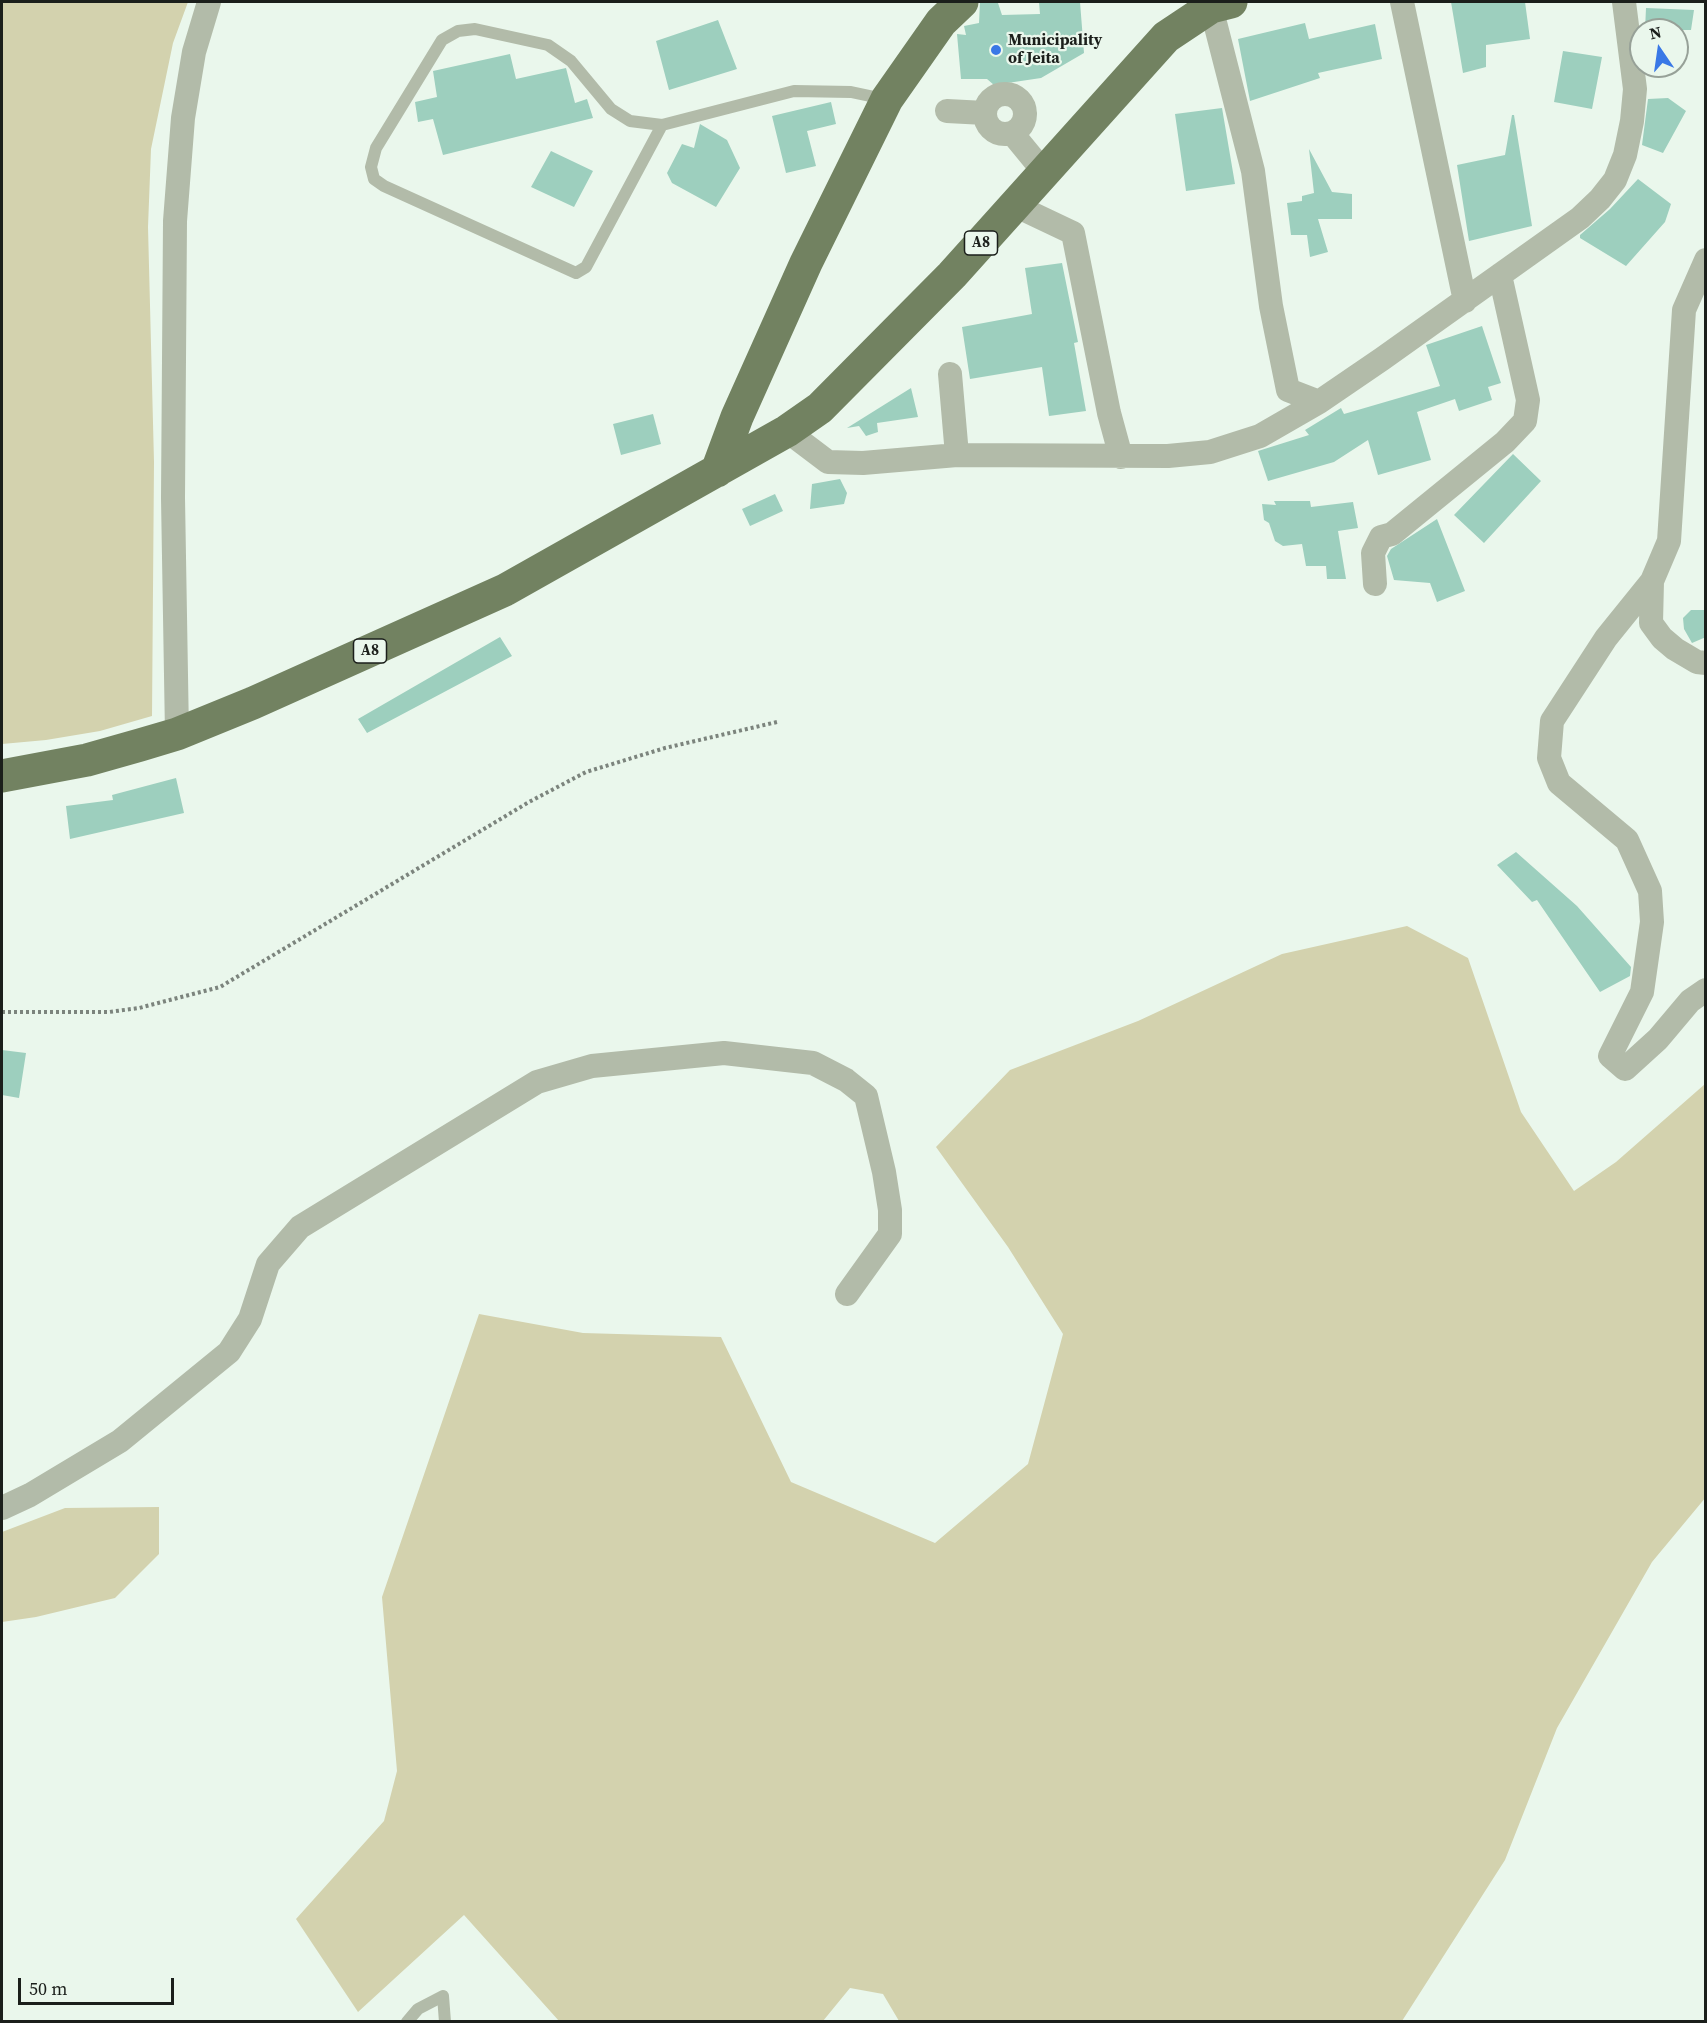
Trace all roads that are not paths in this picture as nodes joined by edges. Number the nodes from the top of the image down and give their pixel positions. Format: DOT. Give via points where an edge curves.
graph roads {
  1 [pos="209,2"];
  2 [pos="962,2"];
  3 [pos="1402,2"];
  4 [pos="1624,2"];
  5 [pos="1221,4"];
  6 [pos="887,99"];
  7 [pos="947,111"];
  8 [pos="985,113"];
  9 [pos="662,125"];
  10 [pos="1012,133"];
  11 [pos="1044,172"];
  12 [pos="1014,205"];
  13 [pos="1706,260"];
  14 [pos="1500,276"];
  15 [pos="1465,301"];
  16 [pos="950,374"];
  17 [pos="750,389"];
  18 [pos="1319,402"];
  19 [pos="787,432"];
  20 [pos="957,455"];
  21 [pos="1121,457"];
  22 [pos="717,471"];
  23 [pos="1653,581"];
  24 [pos="1375,584"];
  25 [pos="1706,663"];
  26 [pos="177,734"];
  27 [pos="2,776"];
  28 [pos="1706,990"];
  29 [pos="847,1294"];
  30 [pos="2,1509"];
  31 [pos="407,2022"];
  32 [pos="446,2022"];
  1 -- 26 [label="street" via="194,52 183,118 175,221 173,498"];
  2 -- 6 [label="highway" via="940,22"];
  3 -- 15 [label="street"];
  4 -- 14 [label="street" via="1635,89 1625,155 1615,180 1580,218"];
  5 -- 11 [label="highway, A8" via="1166,36"];
  5 -- 18 [label="street" via="1288,390"];
  6 -- 9 [label="lane" via="851,92 794,91"];
  6 -- 17 [label="highway" via="806,263"];
  7 -- 8 [label="street"];
  8 -- 10 [label="street" via="990,128"];
  8 -- 10 [label="street" via="991,99 1006,94 1020,100 1025,114"];
  9 -- 9 [label="lane" via="630,121 611,109 571,61 548,45 475,29 458,31 442,40 376,148 371,167 374,179 384,186 576,273 586,267"];
  10 -- 11 [label="street"];
  11 -- 12 [label="highway, A8"];
  12 -- 19 [label="highway, A8" via="952,275 820,408"];
  12 -- 21 [label="street" via="1073,233"];
  13 -- 23 [label="street" via="1684,310 1672,522"];
  14 -- 15 [label="street"];
  14 -- 24 [label="street" via="1528,400 1525,421 1392,534 1381,537 1373,553"];
  15 -- 18 [label="street"];
  16 -- 20 [label="street"];
  17 -- 19 [label="highway" via="758,415 766,424"];
  17 -- 22 [label="highway"];
  18 -- 21 [label="street" via="1260,436 1210,452"];
  19 -- 20 [label="street" via="828,462"];
  19 -- 22 [label="highway, A8"];
  20 -- 21 [label="street"];
  22 -- 26 [label="highway, A8" via="505,590"];
  23 -- 25 [label="street" via="1651,623 1675,649"];
  23 -- 28 [label="street" via="1606,638 1552,721 1549,758 1559,783 1627,840 1650,891 1652,922 1642,993 1610,1056 1625,1069 1658,1039 1690,1000"];
  26 -- 27 [label="highway, A8" via="87,760"];
  29 -- 30 [label="street" via="890,1234 884,1172 866,1096 846,1080 813,1063 724,1053 592,1066 537,1082 300,1227 268,1264 250,1319 229,1352 120,1441"];
  31 -- 32 [label="lane" via="418,2009 443,1996"];
}
